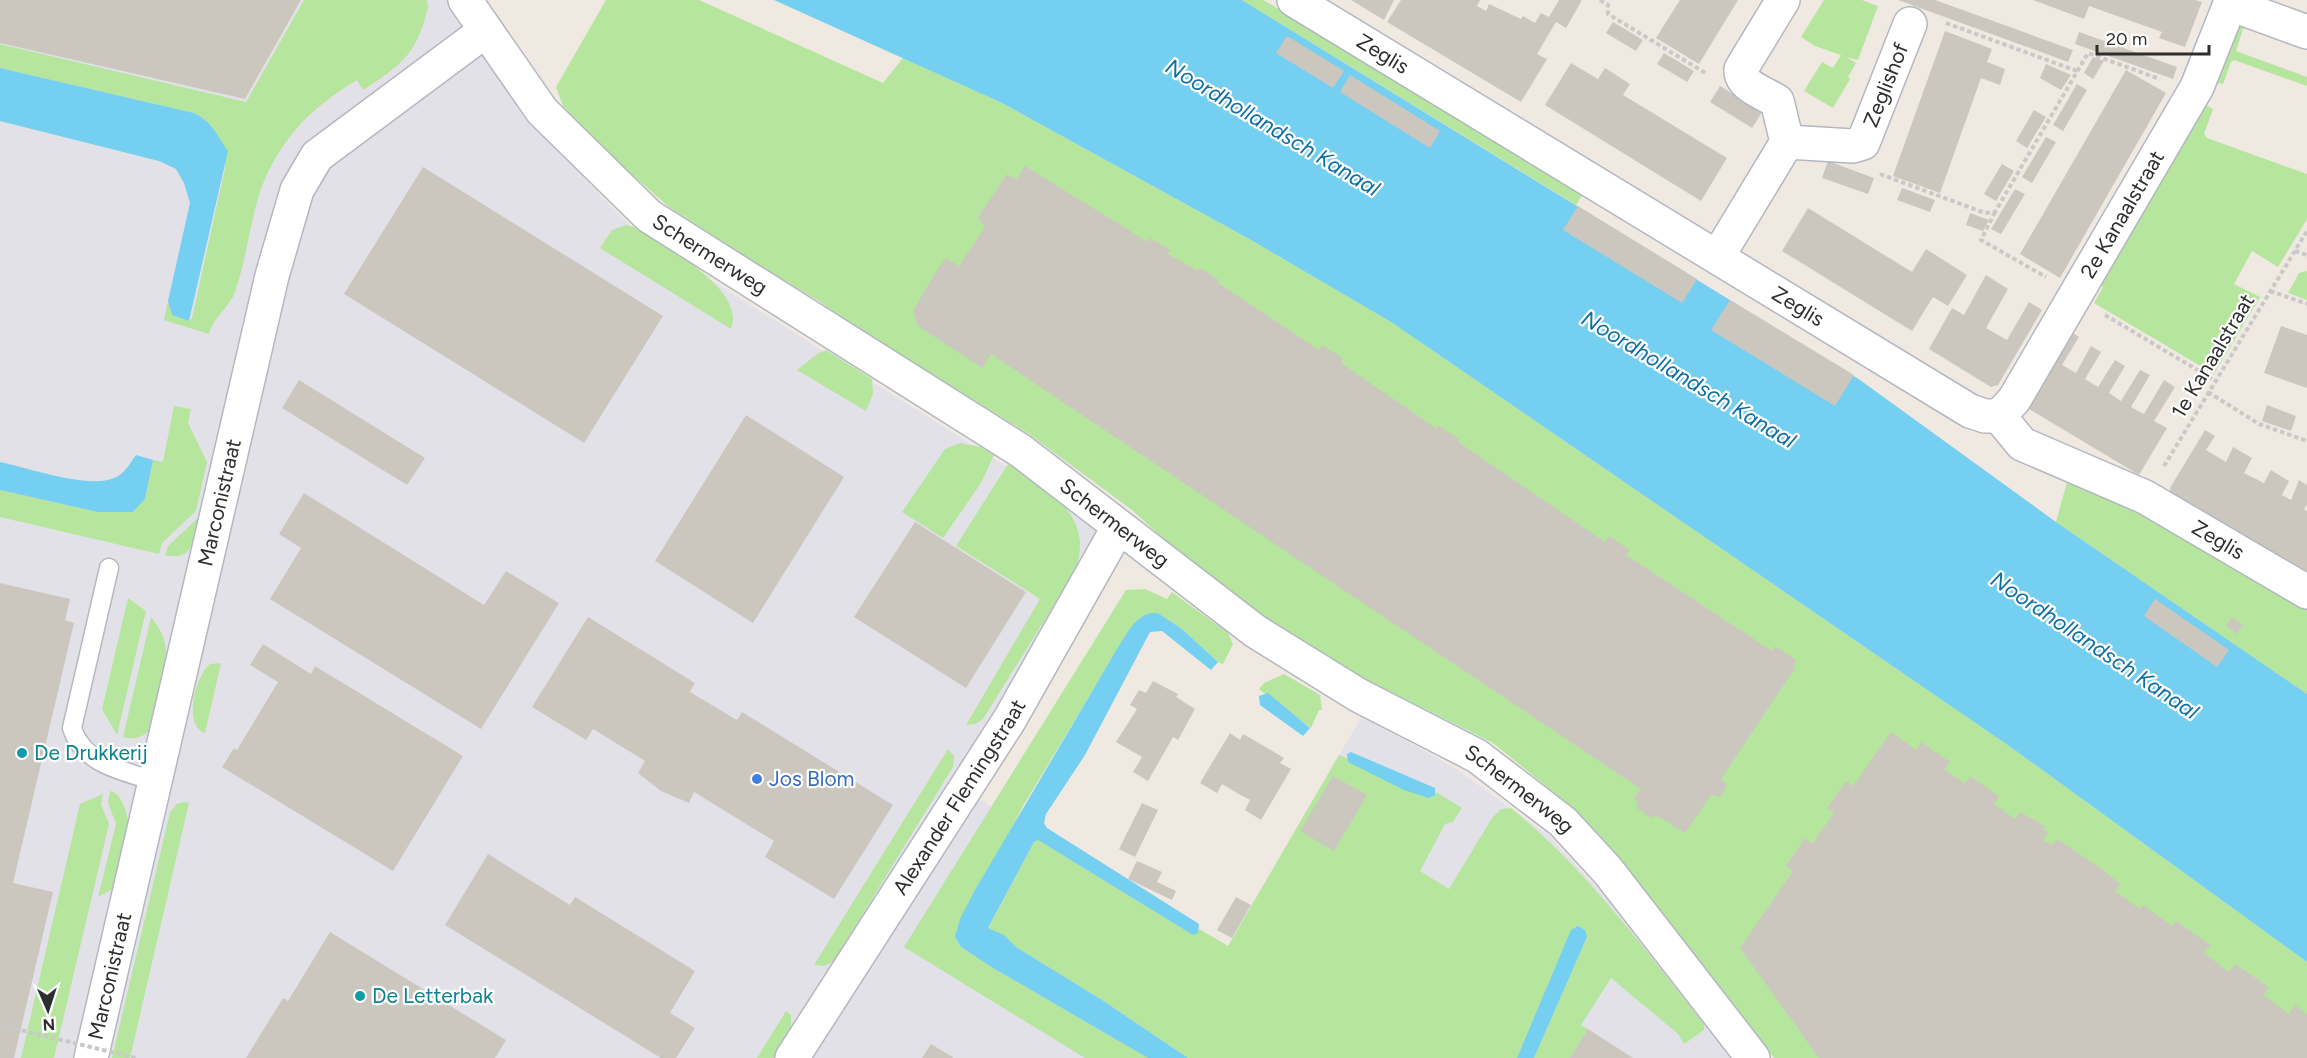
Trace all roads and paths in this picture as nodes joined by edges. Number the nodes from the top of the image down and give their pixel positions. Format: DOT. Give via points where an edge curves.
graph roads {
  1 [pos="465,0"];
  2 [pos="1294,0"];
  3 [pos="1600,0"];
  4 [pos="1783,0"];
  5 [pos="2229,2"];
  6 [pos="1924,22"];
  7 [pos="485,31"];
  8 [pos="2307,32"];
  9 [pos="2077,71"];
  10 [pos="1740,76"];
  11 [pos="2195,91"];
  12 [pos="1787,142"];
  13 [pos="1863,143"];
  14 [pos="2307,231"];
  15 [pos="2295,251"];
  16 [pos="2307,255"];
  17 [pos="1718,256"];
  18 [pos="2270,291"];
  19 [pos="2307,304"];
  20 [pos="2208,392"];
  21 [pos="1999,416"];
  22 [pos="2307,441"];
  23 [pos="2145,496"];
  24 [pos="1118,528"];
  25 [pos="109,568"];
  26 [pos="2307,592"];
  27 [pos="155,782"];
  28 [pos="0,1025"];
  29 [pos="91,1058"];
  30 [pos="136,1058"];
  31 [pos="792,1058"];
  32 [pos="1753,1058"];
  1 -- 7 [label="street, Schermerweg"];
  2 -- 17 [label="street, Zeglis"];
  3 -- 10 [label="path" via="1608,5 1608,14 1719,81"];
  4 -- 10 [label="street"];
  5 -- 8 [label="street"];
  5 -- 11 [label="street, 2e Kanaalstraat"];
  6 -- 9 [label="path"];
  6 -- 13 [label="street, Zeglishof"];
  7 -- 24 [label="street, Schermerweg" via="542,111 649,216 1021,451"];
  7 -- 27 [label="street, Marconistraat" via="317,156 297,190 272,276"];
  9 -- 11 [label="path" via="2088,53"];
  9 -- 13 [label="path" via="1995,212 1985,213 1876,173"];
  10 -- 12 [label="street" via="1777,101"];
  11 -- 21 [label="street, 2e Kanaalstraat" via="2014,400"];
  12 -- 13 [label="street, Zeglishof" via="1852,146"];
  12 -- 17 [label="street"];
  14 -- 15 [label="path, 1e Kanaalstraat"];
  15 -- 16 [label="path"];
  15 -- 18 [label="path, 1e Kanaalstraat"];
  17 -- 21 [label="street, Zeglis" via="1970,411"];
  18 -- 19 [label="path"];
  18 -- 20 [label="path, 1e Kanaalstraat"];
  20 -- 22 [label="path" via="2259,424"];
  20 -- 23 [label="path, 1e Kanaalstraat"];
  21 -- 23 [label="street, Zeglis" via="2022,444"];
  23 -- 26 [label="street, Zeglis"];
  24 -- 31 [label="street, Alexander Flemingstraat" via="1010,719"];
  24 -- 32 [label="street, Schermerweg" via="1255,631 1358,695 1477,756 1563,822 1608,871"];
  25 -- 27 [label="lane" via="72,728 76,743 92,757"];
  27 -- 29 [label="street, Marconistraat"];
  28 -- 30 [label="path, bridge"];
}
